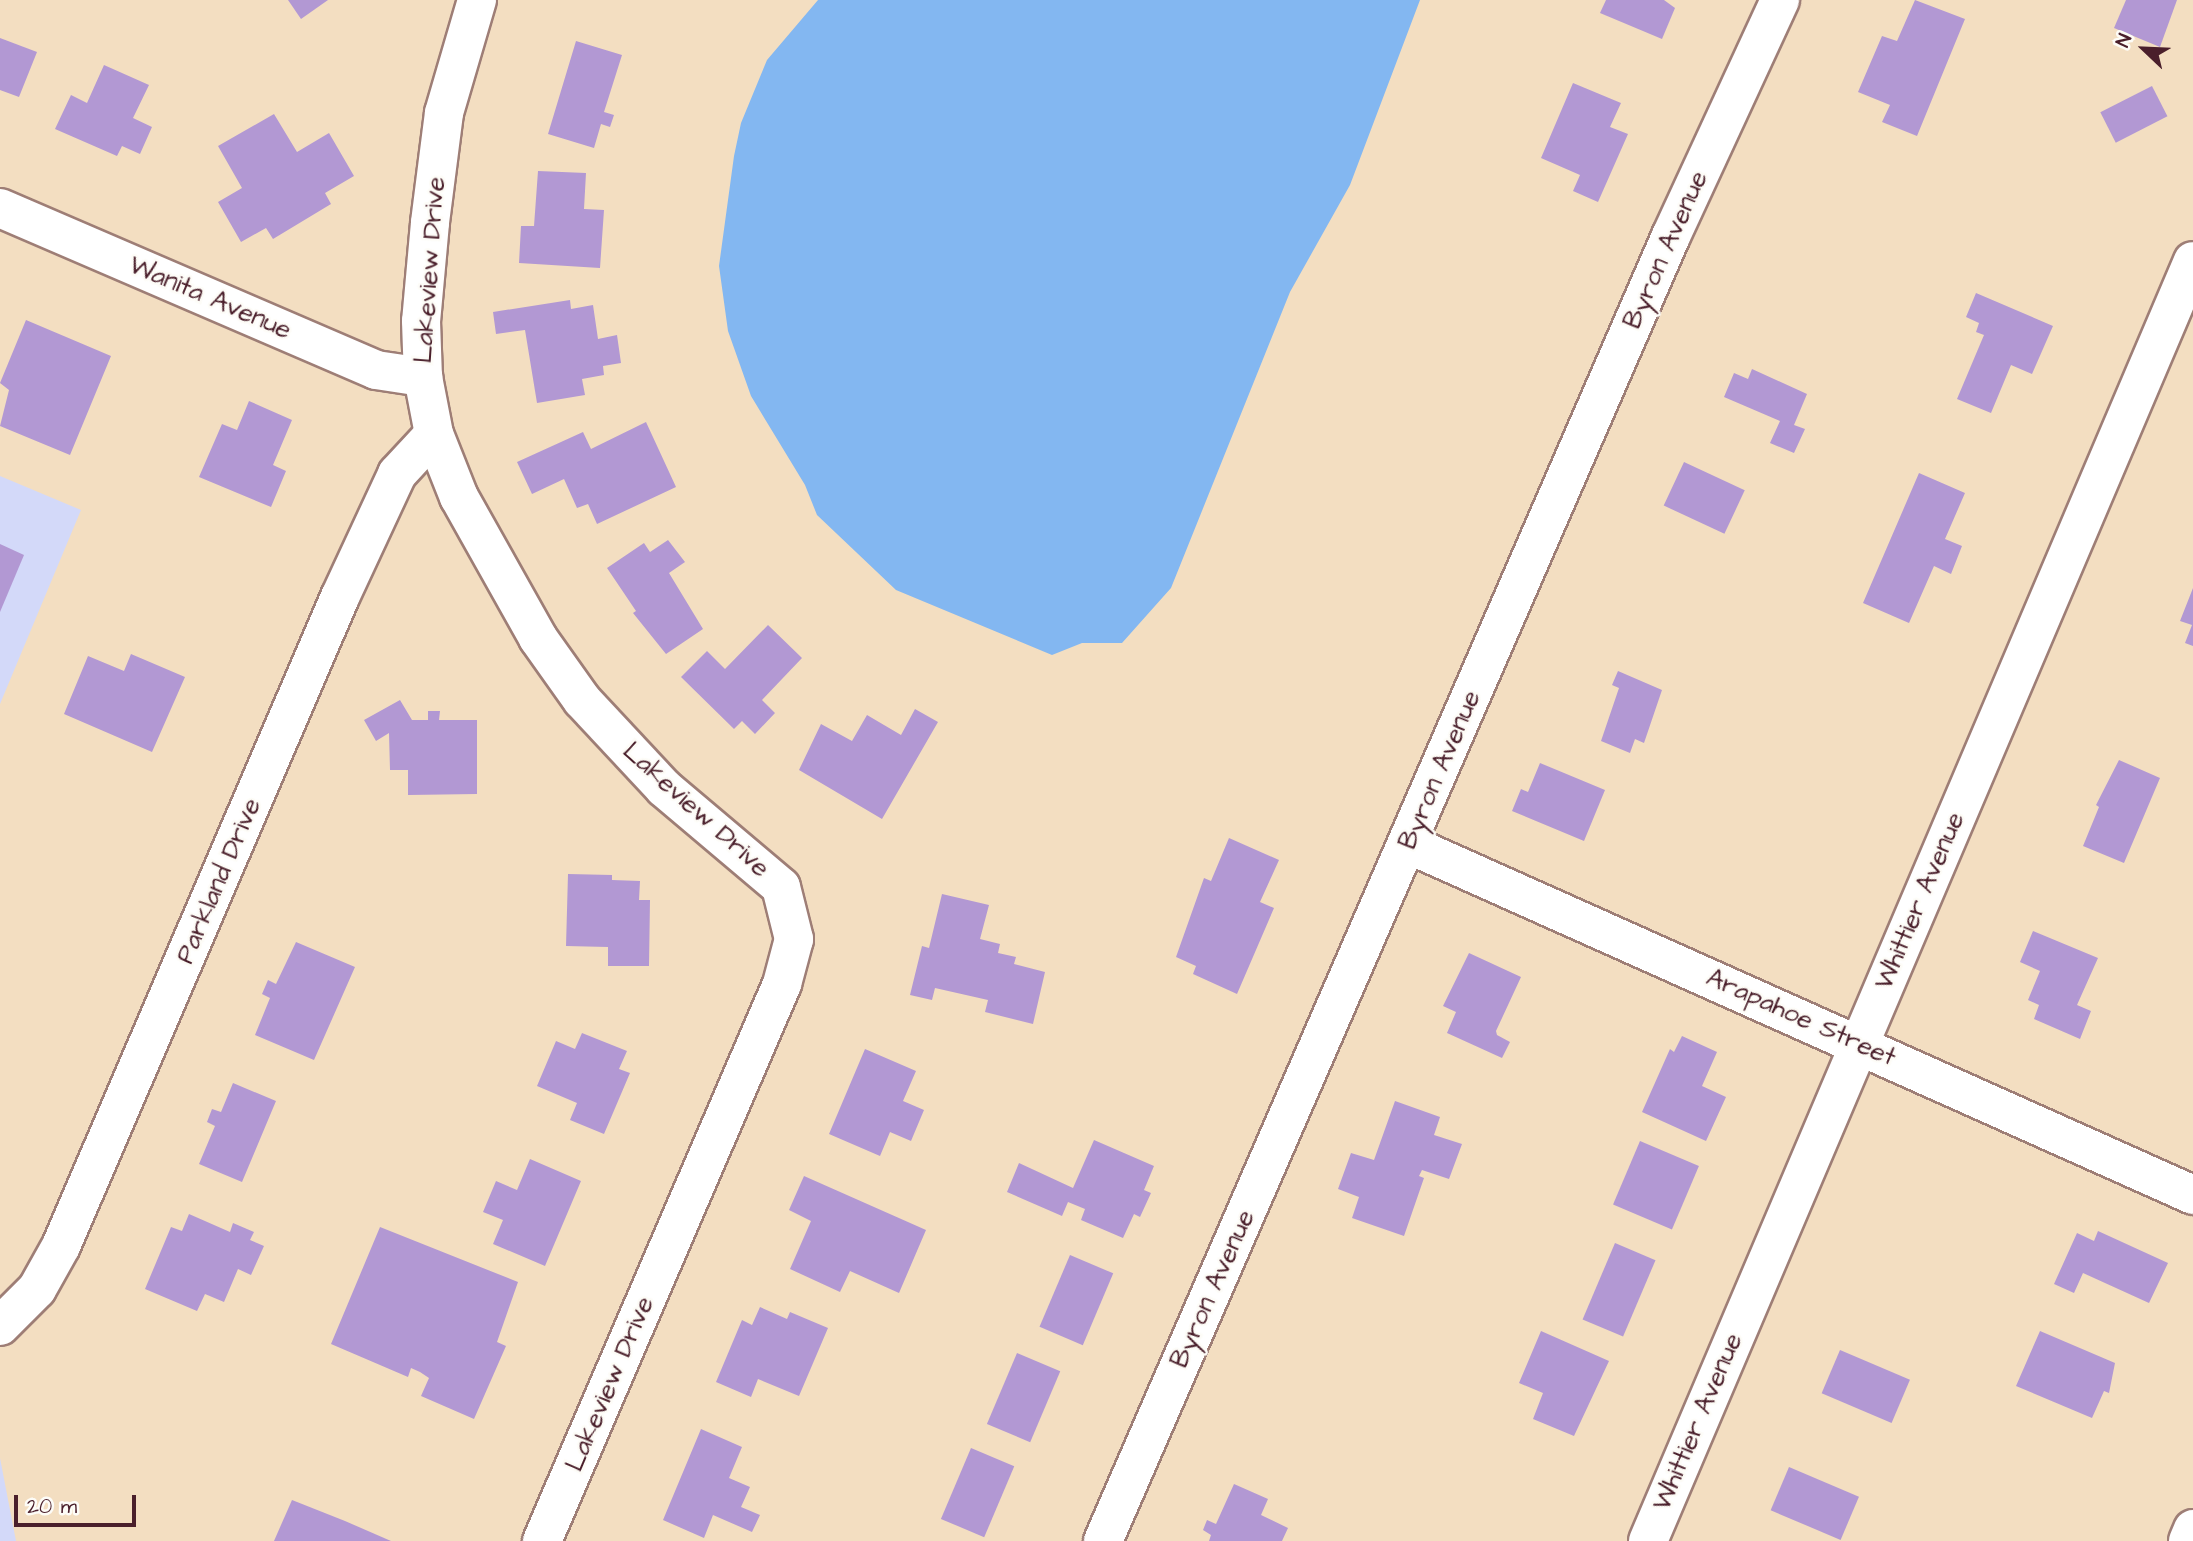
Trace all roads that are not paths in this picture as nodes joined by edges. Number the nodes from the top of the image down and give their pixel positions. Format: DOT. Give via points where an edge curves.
graph roads {
  1 [pos="477,0"];
  2 [pos="1780,0"];
  3 [pos="0,208"];
  4 [pos="2193,261"];
  5 [pos="423,377"];
  6 [pos="434,434"];
  7 [pos="1408,844"];
  8 [pos="1858,1043"];
  9 [pos="2193,1195"];
  10 [pos="0,1326"];
  11 [pos="2193,1529"];
  12 [pos="542,1541"];
  13 [pos="1103,1541"];
  14 [pos="1648,1541"];
  15 [pos="2188,1541"];
  1 -- 5 [label="street, Lakeview Drive" via="444,113 421,321"];
  2 -- 7 [label="street, Byron Avenue" via="1671,236"];
  3 -- 5 [label="street, Wanita Avenue" via="376,370"];
  4 -- 8 [label="street, Whittier Avenue"];
  5 -- 6 [label="street, Lakeview Drive"];
  6 -- 10 [label="street, Parkland Drive" via="397,474 368,535 61,1246 37,1289"];
  6 -- 12 [label="street, Lakeview Drive" via="465,509 538,638 582,701 664,788 781,887 794,939 782,984"];
  7 -- 8 [label="street, Arapahoe Street"];
  7 -- 13 [label="street, Byron Avenue"];
  8 -- 9 [label="street, Arapahoe Street"];
  8 -- 14 [label="street, Whittier Avenue"];
  11 -- 15 [label="street"];
}
